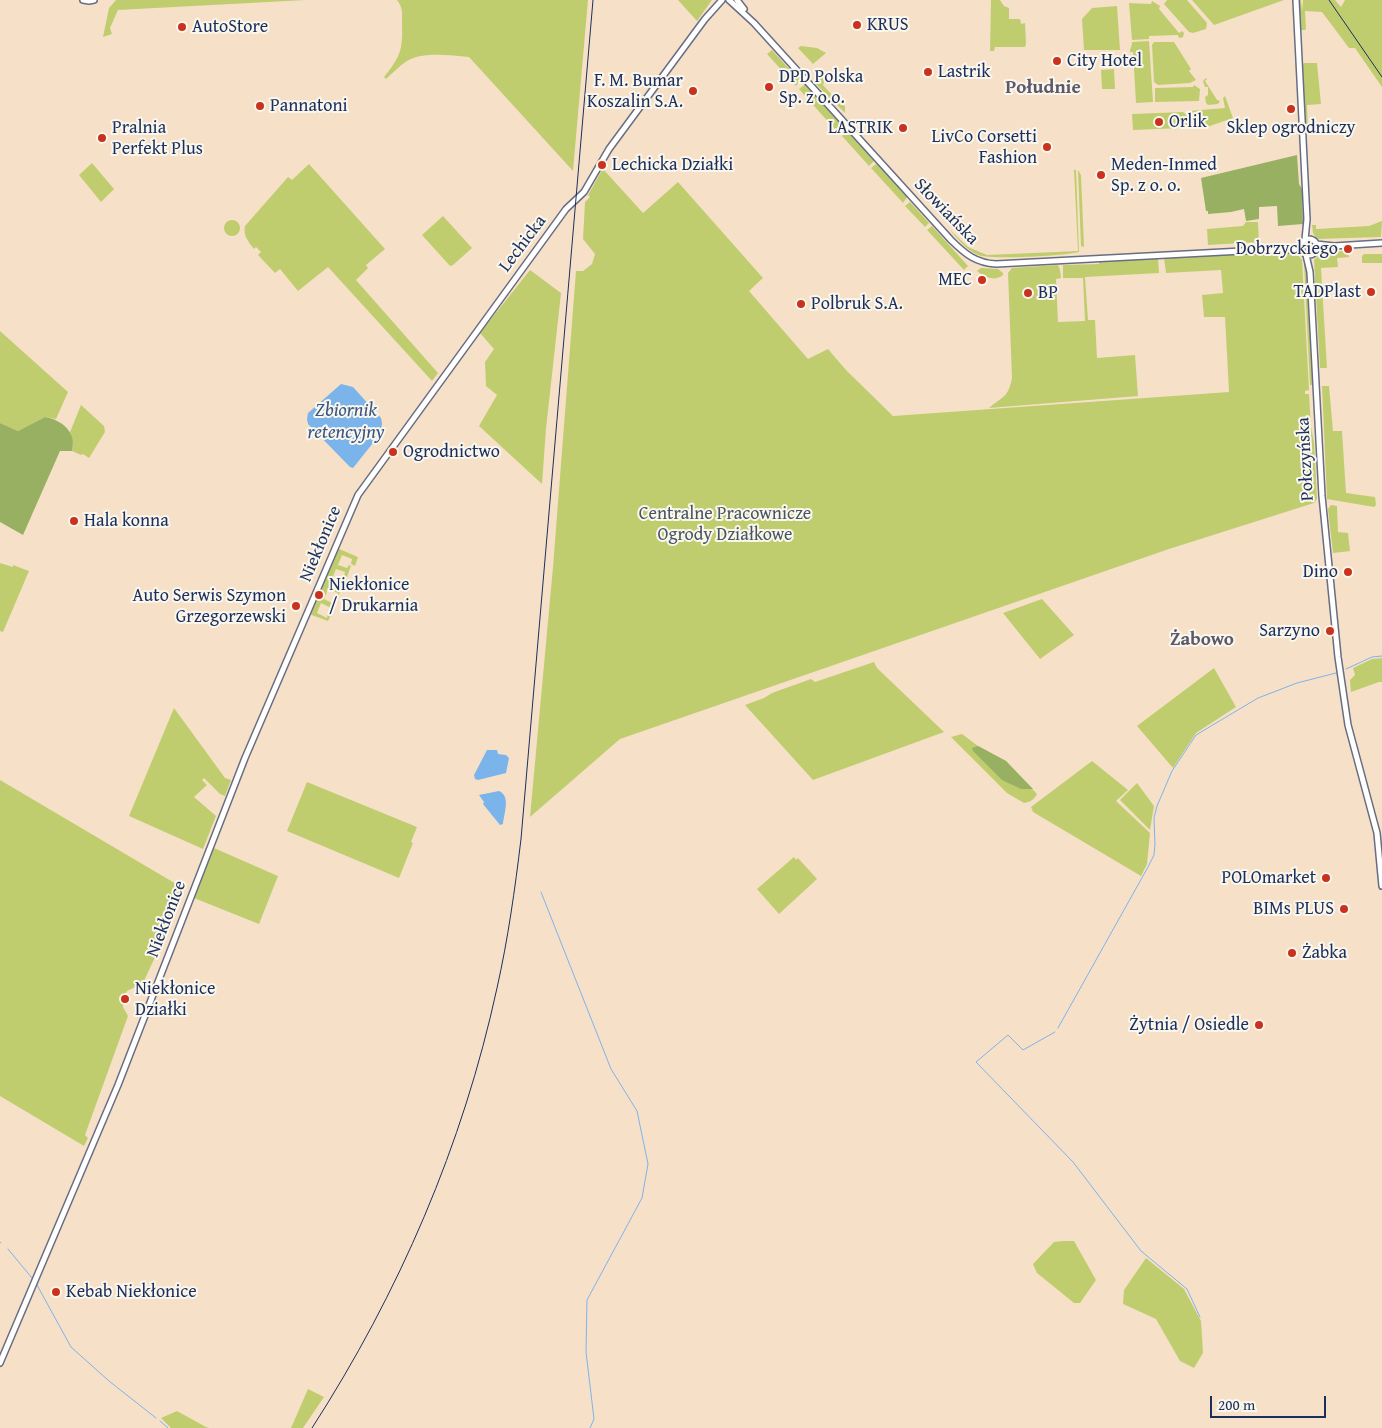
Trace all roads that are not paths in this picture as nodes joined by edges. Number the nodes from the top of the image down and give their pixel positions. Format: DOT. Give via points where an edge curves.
graph roads {
  1 [pos="83,0"];
  2 [pos="94,0"];
  3 [pos="716,0"];
  4 [pos="722,0"];
  5 [pos="728,0"];
  6 [pos="736,0"];
  7 [pos="1296,0"];
  8 [pos="705,19"];
  9 [pos="753,22"];
  10 [pos="1307,219"];
  11 [pos="1303,242"];
  12 [pos="1314,242"];
  13 [pos="1382,243"];
  14 [pos="1334,246"];
  15 [pos="1280,249"];
  16 [pos="1315,252"];
  17 [pos="1304,253"];
  18 [pos="1310,272"];
  19 [pos="362,486"];
  20 [pos="1382,872"];
  21 [pos="1382,886"];
  22 [pos="0,1363"];
  1 -- 2 [label="street"];
  3 -- 8 [label="street, Lechicka"];
  4 -- 8 [label="street, Lechicka"];
  5 -- 9 [label="street, Słowiańska"];
  6 -- 9 [label="street, Słowiańska"];
  7 -- 10 [label="street"];
  8 -- 19 [label="street, Lechicka" via="609,149 584,192 566,209"];
  9 -- 15 [label="street, Słowiańska" via="956,245 976,260 1004,264"];
  10 -- 11 [label="street"];
  10 -- 12 [label="street"];
  11 -- 12 [label="street, Słowiańska"];
  11 -- 15 [label="street, Słowiańska"];
  11 -- 17 [label="street, Połczyńska"];
  12 -- 14 [label="street, Słowiańska"];
  12 -- 16 [label="street, Połczyńska"];
  13 -- 14 [label="street"];
  14 -- 16 [label="street, Słowiańska"];
  15 -- 17 [label="street, Słowiańska"];
  16 -- 17 [label="street, Słowiańska"];
  16 -- 18 [label="street, Połczyńska"];
  17 -- 18 [label="street, Połczyńska"];
  18 -- 20 [label="street, Połczyńska" via="1322,496 1340,671 1349,729 1376,828"];
  19 -- 22 [label="street, Niekłonice" via="245,758 118,1085"];
  20 -- 21 [label="street, Połczyńska"];
}
